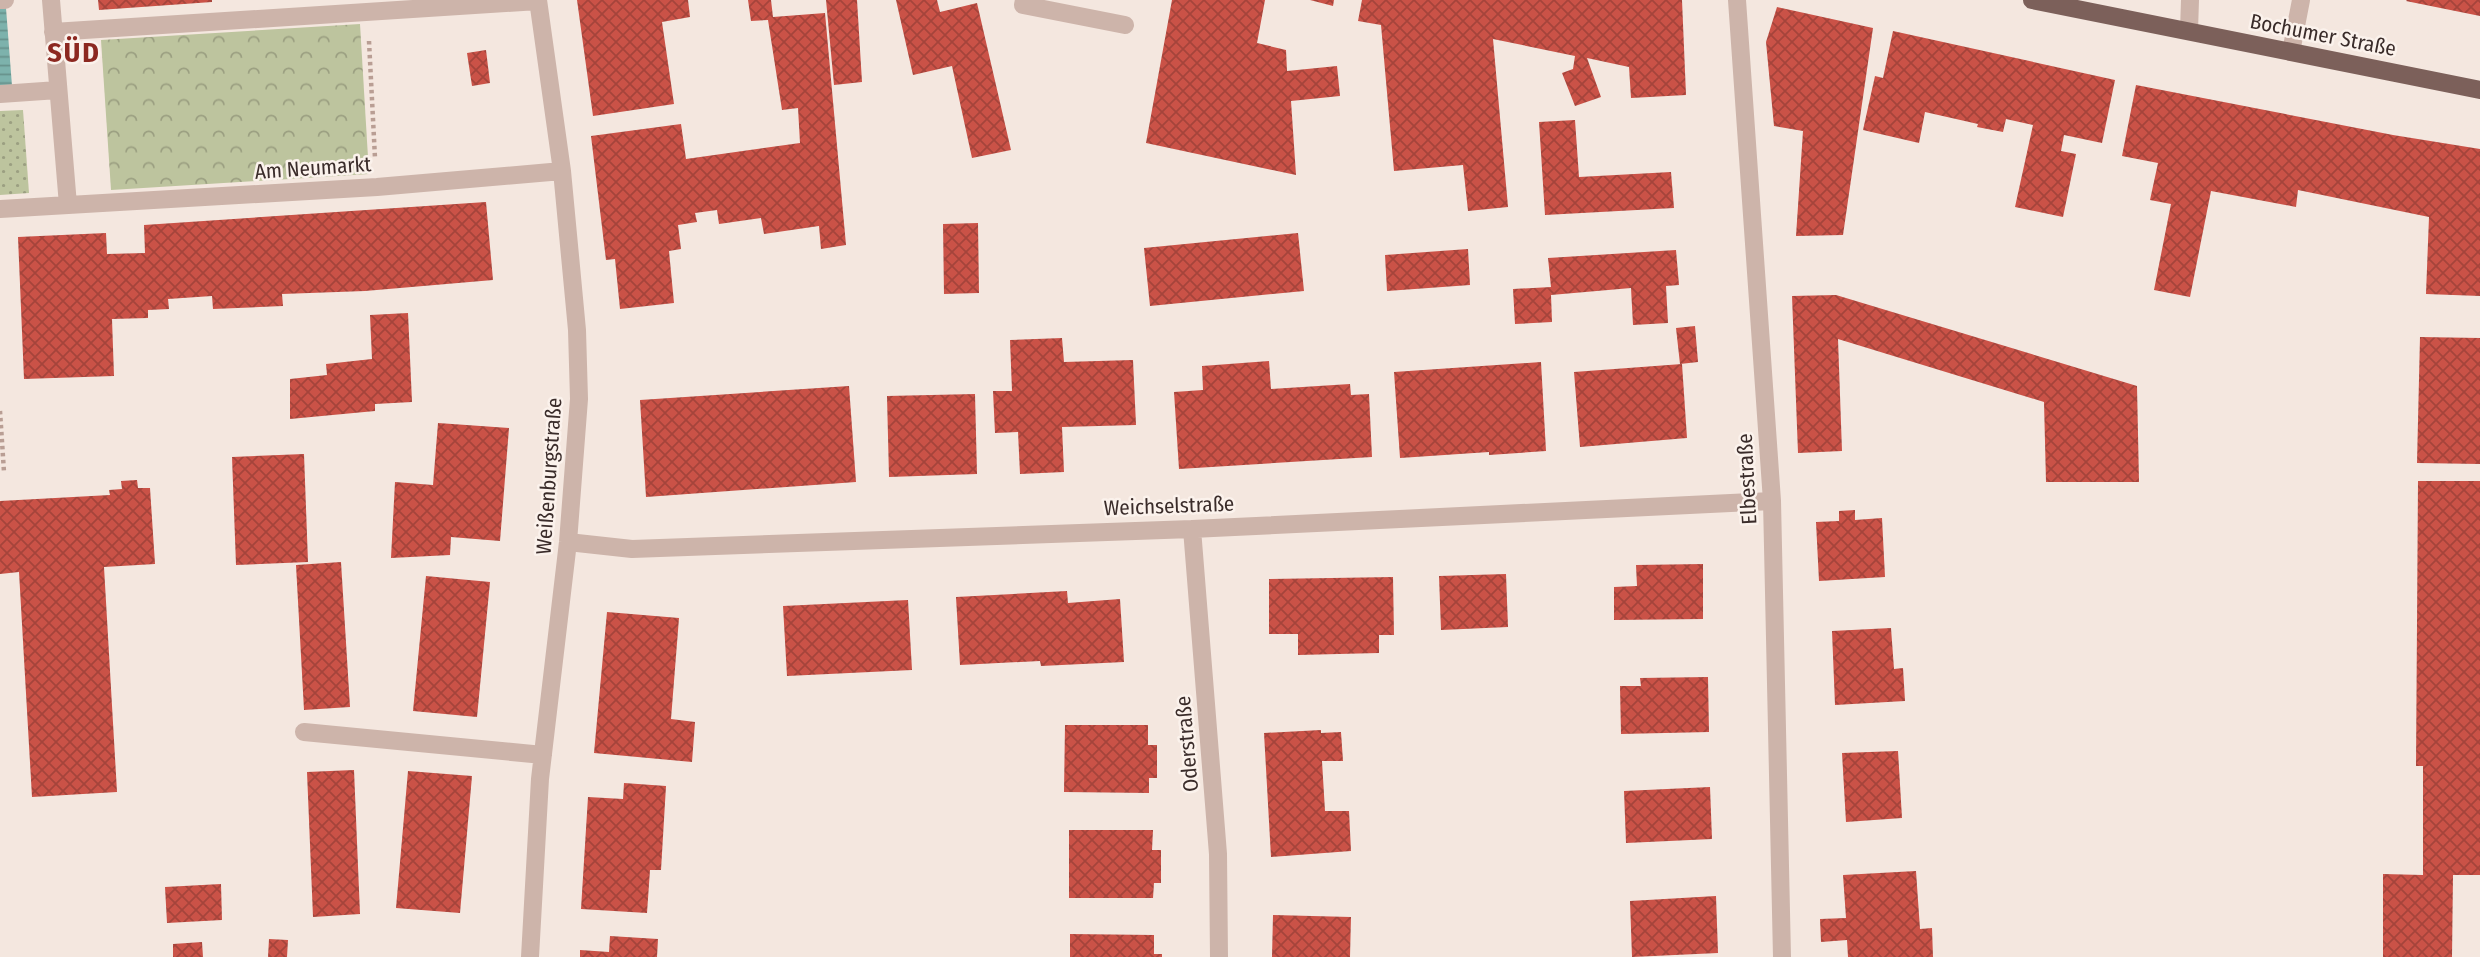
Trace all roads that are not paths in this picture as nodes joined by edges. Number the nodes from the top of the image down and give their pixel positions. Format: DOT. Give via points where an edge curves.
graph roads {
  1 [pos="51,0"];
  2 [pos="1024,0"];
  3 [pos="1737,0"];
  4 [pos="2032,0"];
  5 [pos="2190,0"];
  6 [pos="2301,0"];
  7 [pos="538,1"];
  8 [pos="1125,24"];
  9 [pos="53,32"];
  10 [pos="2189,32"];
  11 [pos="2291,52"];
  12 [pos="58,90"];
  13 [pos="2480,90"];
  14 [pos="0,94"];
  15 [pos="562,171"];
  16 [pos="68,205"];
  17 [pos="0,209"];
  18 [pos="1772,501"];
  19 [pos="1192,528"];
  20 [pos="568,542"];
  21 [pos="304,732"];
  22 [pos="543,755"];
  23 [pos="530,957"];
  24 [pos="1219,957"];
  25 [pos="1782,957"];
  1 -- 9 [label="street"];
  2 -- 8 [label="street" via="1023,5"];
  3 -- 18 [label="street, Elbestraße"];
  4 -- 10 [label="main road, Bochumer Straße"];
  5 -- 10 [label="street"];
  6 -- 11 [label="street"];
  7 -- 9 [label="street"];
  7 -- 15 [label="street, Weißenburgstraße"];
  9 -- 12 [label="street"];
  10 -- 11 [label="main road, Bochumer Straße"];
  11 -- 13 [label="main road, Bochumer Straße"];
  12 -- 14 [label="street"];
  12 -- 16 [label="street"];
  15 -- 16 [label="street, Am Neumarkt"];
  15 -- 20 [label="street, Weißenburgstraße" via="579,385"];
  16 -- 17 [label="street, Am Neumarkt"];
  18 -- 19 [label="street, Weichselstraße"];
  18 -- 25 [label="street, Elbestraße"];
  19 -- 20 [label="street, Weichselstraße" via="632,549"];
  19 -- 24 [label="street, Oderstraße" via="1219,854"];
  20 -- 22 [label="street, Weißenburgstraße"];
  21 -- 22 [label="street"];
  22 -- 23 [label="street, Weißenburgstraße"];
}
